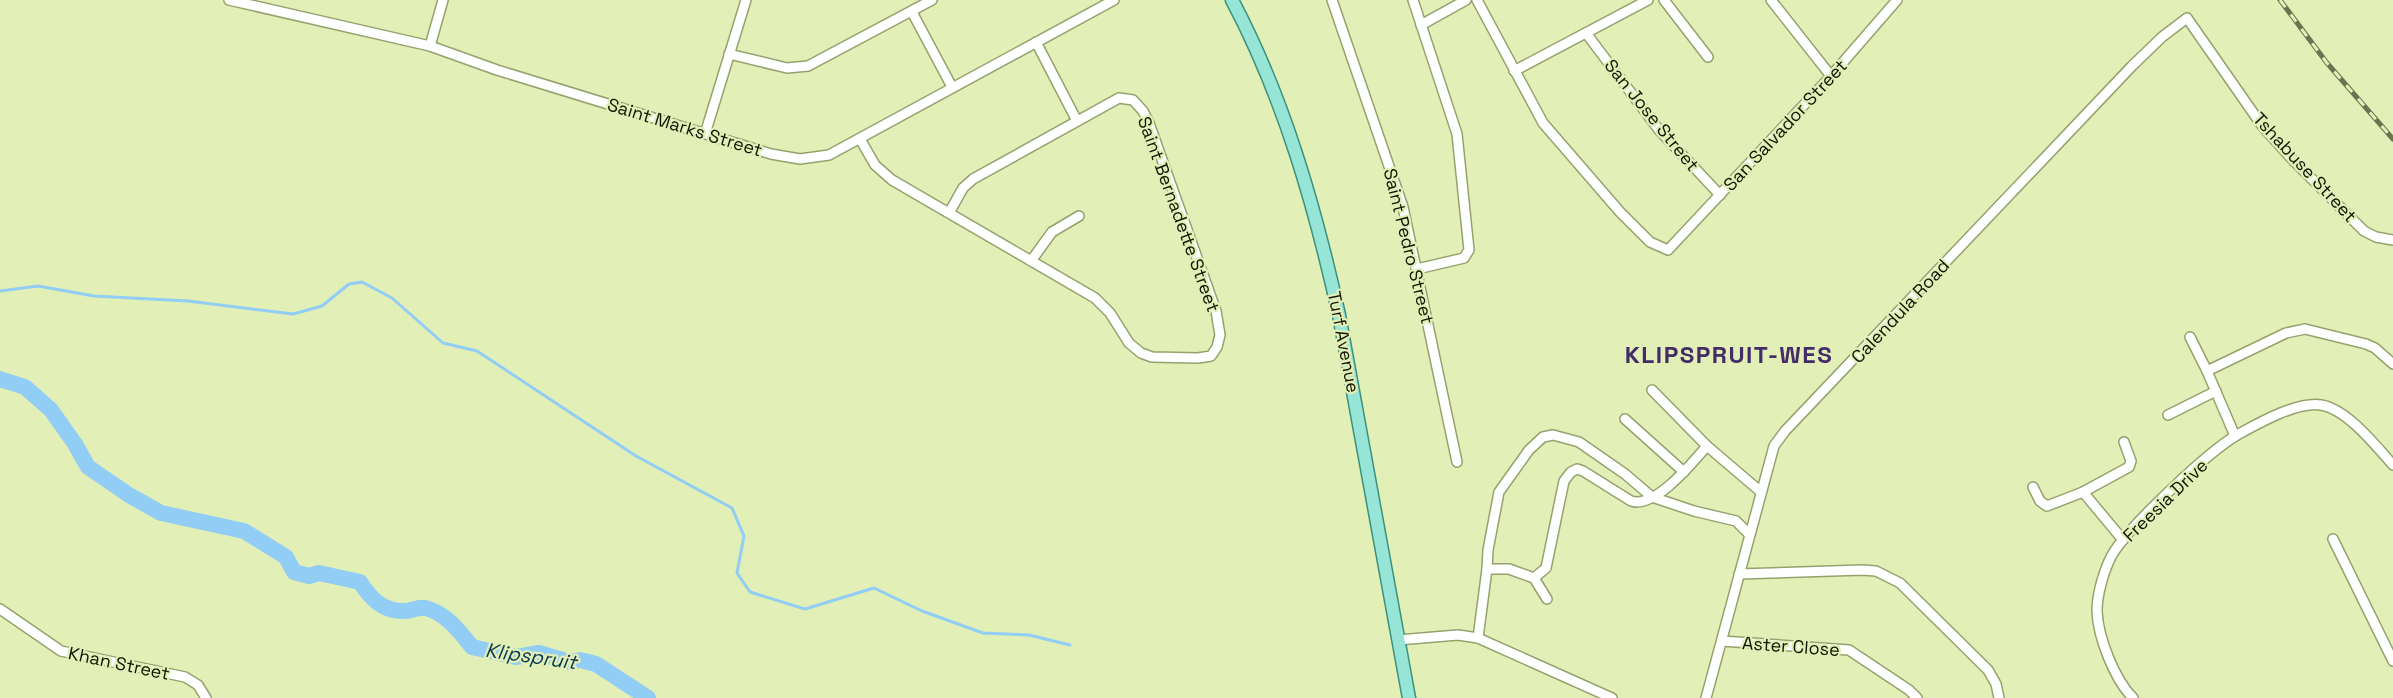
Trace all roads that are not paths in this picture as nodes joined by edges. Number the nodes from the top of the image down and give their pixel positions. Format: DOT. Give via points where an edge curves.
graph roads {
  1 [pos="229,0"];
  2 [pos="443,0"];
  3 [pos="746,0"];
  4 [pos="932,0"];
  5 [pos="1114,0"];
  6 [pos="1232,0"];
  7 [pos="1332,0"];
  8 [pos="1413,0"];
  9 [pos="1466,0"];
  10 [pos="1477,0"];
  11 [pos="1648,0"];
  12 [pos="1664,0"];
  13 [pos="1771,0"];
  14 [pos="1897,0"];
  15 [pos="912,12"];
  16 [pos="2187,18"];
  17 [pos="1421,25"];
  18 [pos="1586,33"];
  19 [pos="1036,42"];
  20 [pos="430,46"];
  21 [pos="729,54"];
  22 [pos="1708,57"];
  23 [pos="1514,70"];
  24 [pos="1831,76"];
  25 [pos="952,87"];
  26 [pos="1077,121"];
  27 [pos="705,134"];
  28 [pos="861,139"];
  29 [pos="1720,195"];
  30 [pos="949,213"];
  31 [pos="1079,216"];
  32 [pos="2393,240"];
  33 [pos="1031,261"];
  34 [pos="1417,269"];
  35 [pos="2190,337"];
  36 [pos="2393,364"];
  37 [pos="2207,371"];
  38 [pos="1652,390"];
  39 [pos="2216,392"];
  40 [pos="2168,415"];
  41 [pos="1625,419"];
  42 [pos="2235,436"];
  43 [pos="2124,442"];
  44 [pos="1707,446"];
  45 [pos="1457,462"];
  46 [pos="2393,465"];
  47 [pos="1684,472"];
  48 [pos="2033,487"];
  49 [pos="1761,492"];
  50 [pos="2083,492"];
  51 [pos="1652,497"];
  52 [pos="1749,534"];
  53 [pos="2333,539"];
  54 [pos="2123,540"];
  55 [pos="1487,569"];
  56 [pos="1740,574"];
  57 [pos="1534,578"];
  58 [pos="1547,599"];
  59 [pos="0,609"];
  60 [pos="1478,638"];
  61 [pos="1398,640"];
  62 [pos="1722,641"];
  63 [pos="2393,661"];
  64 [pos="206,698"];
  65 [pos="1409,698"];
  66 [pos="1612,698"];
  67 [pos="1706,698"];
  68 [pos="1917,698"];
  69 [pos="1999,698"];
  70 [pos="2133,698"];
  1 -- 20 [label="street, Saint Marks Street"];
  2 -- 20 [label="street"];
  3 -- 21 [label="street"];
  4 -- 15 [label="street"];
  5 -- 19 [label="street, Saint Marks Street"];
  6 -- 61 [label="main road, Turf Avenue" via="1285,121 1326,257"];
  7 -- 34 [label="street, Saint Pedro Street" via="1400,195"];
  8 -- 17 [label="street"];
  9 -- 17 [label="street"];
  10 -- 23 [label="street"];
  11 -- 18 [label="street"];
  12 -- 22 [label="street"];
  13 -- 24 [label="street"];
  14 -- 24 [label="street, San Salvador Street"];
  15 -- 21 [label="street" via="801,68"];
  15 -- 25 [label="street"];
  16 -- 32 [label="street, Tshabuse Street" via="2274,140 2364,231"];
  16 -- 49 [label="street, Calendula Road" via="2132,66 1785,431 1771,453"];
  17 -- 34 [label="street" via="1457,134 1469,250 1464,258"];
  18 -- 23 [label="street"];
  18 -- 29 [label="street, San Jose Street" via="1659,130"];
  19 -- 25 [label="street, Saint Marks Street"];
  19 -- 26 [label="street"];
  20 -- 27 [label="street, Saint Marks Street"];
  21 -- 27 [label="street"];
  23 -- 29 [label="street, San Salvador Street" via="1543,123 1602,192 1659,248 1670,249"];
  24 -- 29 [label="street, San Salvador Street"];
  25 -- 28 [label="street, Saint Marks Street"];
  26 -- 30 [label="street, Saint Bernadette Street" via="973,179"];
  26 -- 33 [label="street, Saint Bernadette Street" via="1119,98 1133,100 1143,111 1216,311 1220,335 1217,347 1211,356 1198,358 1152,357 1141,353 1095,298"];
  27 -- 28 [label="street, Saint Marks Street" via="800,159 829,155"];
  28 -- 30 [label="street, Saint Bernadette Street" via="882,173"];
  30 -- 33 [label="street, Saint Bernadette Street"];
  31 -- 33 [label="street" via="1052,232"];
  34 -- 45 [label="street, Saint Pedro Street"];
  35 -- 37 [label="street"];
  36 -- 37 [label="street" via="2366,344 2299,329"];
  37 -- 39 [label="street"];
  38 -- 44 [label="street"];
  39 -- 40 [label="street"];
  39 -- 42 [label="street"];
  41 -- 47 [label="street"];
  42 -- 46 [label="street, Freesia Drive" via="2292,408 2315,404 2335,409"];
  42 -- 54 [label="street, Freesia Drive"];
  43 -- 50 [label="street" via="2131,461 2129,467"];
  44 -- 47 [label="street"];
  44 -- 49 [label="street"];
  47 -- 51 [label="street"];
  48 -- 50 [label="street" via="2047,506"];
  49 -- 52 [label="street, Calendula Road"];
  50 -- 54 [label="street"];
  51 -- 52 [label="street" via="1736,521"];
  51 -- 55 [label="street" via="1579,442 1553,435 1544,438 1528,450 1499,492"];
  51 -- 57 [label="street" via="1632,501 1574,469 1564,481 1546,568"];
  52 -- 56 [label="street, Calendula Road"];
  53 -- 63 [label="street"];
  54 -- 70 [label="street, Freesia Drive" via="2112,555 2097,612 2117,678"];
  55 -- 57 [label="street" via="1509,569"];
  55 -- 60 [label="street"];
  56 -- 62 [label="street, Calendula Road"];
  56 -- 69 [label="street" via="1862,570 1884,574 1900,583 1988,670"];
  57 -- 58 [label="street"];
  59 -- 64 [label="street, Khan Street" via="61,651 185,677 198,685"];
  60 -- 61 [label="street" via="1458,635"];
  60 -- 66 [label="street"];
  61 -- 65 [label="main road, Turf Avenue"];
  62 -- 67 [label="street, Calendula Road"];
  62 -- 68 [label="street, Aster Close" via="1849,650"];
}
